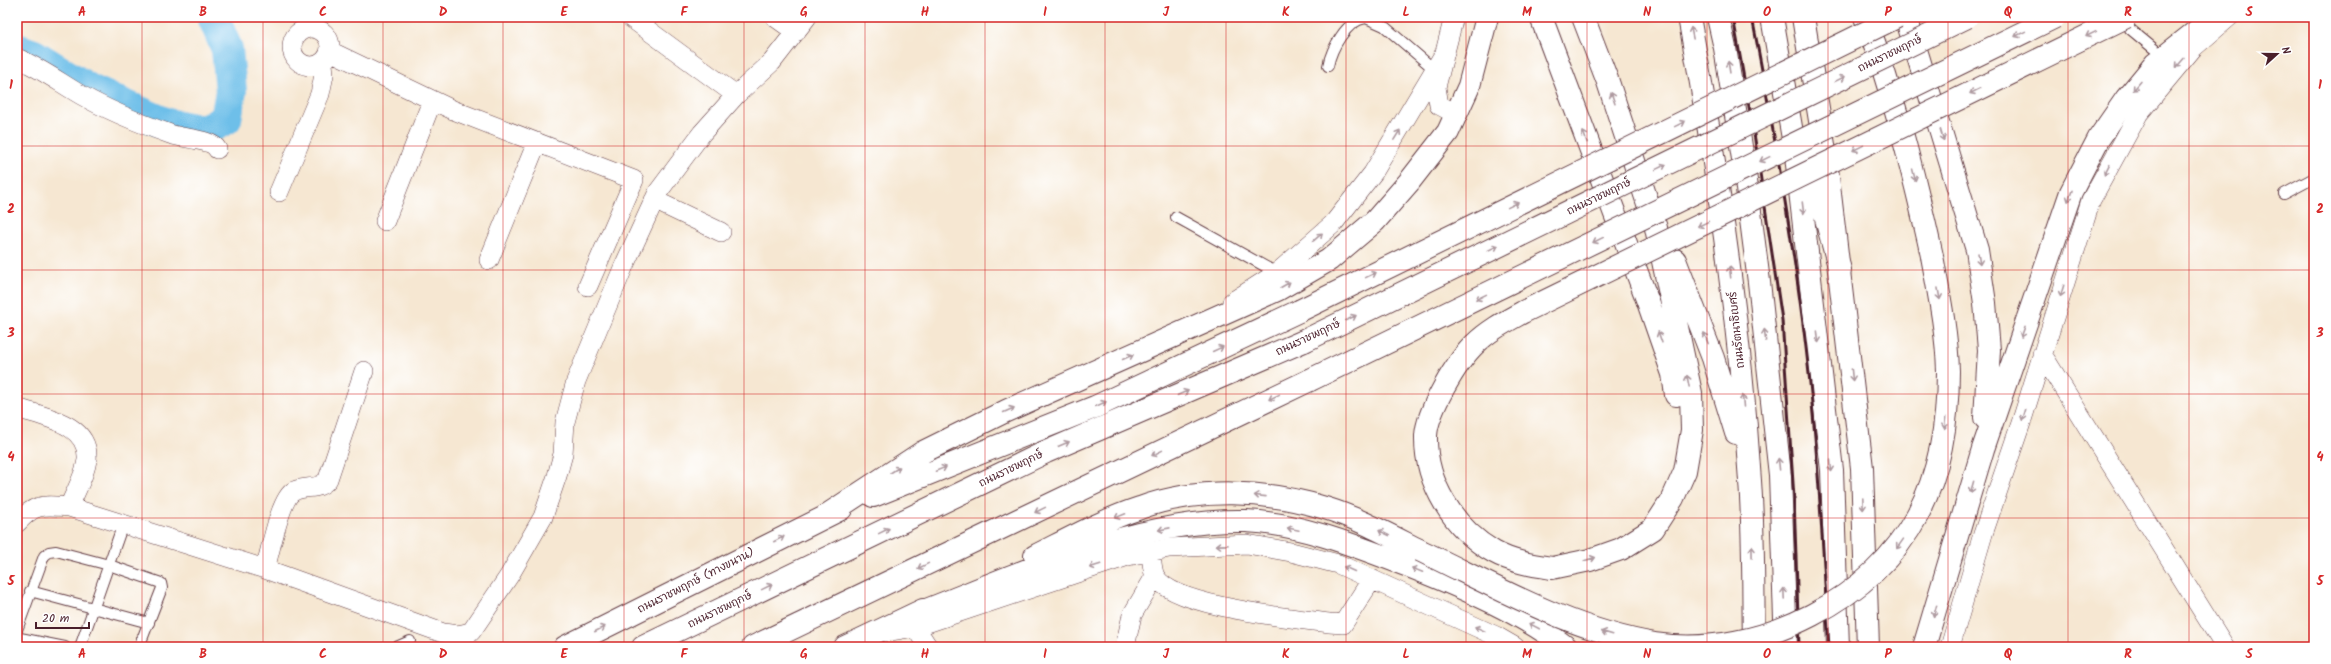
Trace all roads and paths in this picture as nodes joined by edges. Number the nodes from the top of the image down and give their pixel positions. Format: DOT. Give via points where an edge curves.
graph roads {
  1 [pos="630,17"];
  2 [pos="775,17"];
  3 [pos="807,17"];
  4 [pos="1454,17"];
  5 [pos="1486,17"];
  6 [pos="1541,17"];
  7 [pos="1583,17"];
  8 [pos="1688,17"];
  9 [pos="1718,17"];
  10 [pos="1803,17"];
  11 [pos="1866,17"];
  12 [pos="1871,17"];
  13 [pos="1897,17"];
  14 [pos="1906,17"];
  15 [pos="1967,17"];
  16 [pos="2055,17"];
  17 [pos="2126,17"];
  18 [pos="2218,17"];
  19 [pos="2229,17"];
  20 [pos="318,23"];
  21 [pos="1774,26"];
  22 [pos="796,32"];
  23 [pos="1879,54"];
  24 [pos="327,57"];
  25 [pos="2164,57"];
  26 [pos="17,58"];
  27 [pos="1439,63"];
  28 [pos="1328,66"];
  29 [pos="736,94"];
  30 [pos="432,100"];
  31 [pos="1456,114"];
  32 [pos="537,142"];
  33 [pos="217,149"];
  34 [pos="1635,161"];
  35 [pos="2314,178"];
  36 [pos="634,180"];
  37 [pos="279,192"];
  38 [pos="2284,194"];
  39 [pos="656,196"];
  40 [pos="1176,217"];
  41 [pos="385,221"];
  42 [pos="721,232"];
  43 [pos="489,260"];
  44 [pos="1840,270"];
  45 [pos="1277,273"];
  46 [pos="588,286"];
  47 [pos="1171,338"];
  48 [pos="2042,354"];
  49 [pos="364,371"];
  50 [pos="17,408"];
  51 [pos="1983,449"];
  52 [pos="1685,471"];
  53 [pos="1750,482"];
  54 [pos="70,506"];
  55 [pos="827,515"];
  56 [pos="17,523"];
  57 [pos="123,524"];
  58 [pos="1150,552"];
  59 [pos="109,565"];
  60 [pos="265,569"];
  61 [pos="1155,576"];
  62 [pos="1372,579"];
  63 [pos="30,591"];
  64 [pos="93,608"];
  65 [pos="913,622"];
  66 [pos="149,623"];
  67 [pos="17,630"];
  68 [pos="17,635"];
  69 [pos="410,641"];
  70 [pos="66,647"];
  71 [pos="80,647"];
  72 [pos="138,647"];
  73 [pos="396,647"];
  74 [pos="566,647"];
  75 [pos="643,647"];
  76 [pos="753,647"];
  77 [pos="845,647"];
  78 [pos="928,647"];
  79 [pos="1125,647"];
  80 [pos="1515,647"];
  81 [pos="1566,647"];
  82 [pos="1754,647"];
  83 [pos="1786,647"];
  84 [pos="1838,647"];
  85 [pos="1868,647"];
  86 [pos="1924,647"];
  87 [pos="1950,647"];
  88 [pos="2225,647"];
  1 -- 29 [label="street"];
  2 -- 22 [label="street"];
  3 -- 22 [label="street"];
  4 -- 27 [label="street"];
  5 -- 31 [label="main road" via="1469,86"];
  52 -- 6 [label="main road, one-way" via="1682,428 1672,374 1648,302"];
  34 -- 7 [label="main road, one-way"];
  53 -- 8 [label="main road, ถนนรัตนาธิเบศร์, one-way" via="1737,325 1720,188"];
  83 -- 9 [label="main road, one-way" via="1780,475 1760,289 1726,48"];
  10 -- 44 [label="main road" via="1825,151"];
  11 -- 23 [label="main road"];
  12 -- 23 [label="main road"];
  55 -- 13 [label="main road, one-way, bridge" via="1095,407 1299,311"];
  14 -- 51 [label="main road, one-way" via="1977,250 1989,350"];
  75 -- 15 [label="main road, ถนนราชพฤกษ์, one-way, bridge" via="1046,452 1304,341"];
  16 -- 76 [label="main road, one-way, bridge" via="1310,380"];
  17 -- 25 [label="lane" via="2130,29"];
  17 -- 52 [label="main road, one-way, bridge" via="1523,312 1476,343 1454,370 1437,400 1426,436 1431,470 1442,503 1469,532 1493,551 1520,563 1552,568 1590,560 1621,548 1653,529 1673,498"];
  18 -- 25 [label="main road"];
  19 -- 48 [label="street, one-way" via="2193,48 2165,81 2139,113 2118,150 2091,200"];
  20 -- 24 [label="street" via="330,45"];
  20 -- 24 [label="street" via="297,34 293,40 293,54 297,60 309,67"];
  21 -- 44 [label="main road"];
  21 -- 84 [label="main road, one-way" via="1796,156 1832,470"];
  22 -- 29 [label="street" via="772,62"];
  23 -- 65 [label="main road, one-way, bridge" via="1914,176 1932,256 1943,318 1948,370 1945,424 1935,474 1920,512 1899,546 1879,568 1824,609 1769,635 1736,642 1697,646 1656,644 1569,622 1372,527 1325,508 1278,497 1231,493 1185,498 1141,507 1100,524"];
  24 -- 30 [label="street"];
  24 -- 37 [label="street" via="320,94"];
  25 -- 51 [label="main road, one-way" via="2126,99 2099,138 2071,192"];
  26 -- 33 [label="street" via="49,74 82,96 142,124 172,135 212,143"];
  27 -- 28 [label="lane" via="1384,26 1366,18 1353,24 1338,39 1331,51"];
  27 -- 31 [label="street" via="1436,86 1439,105"];
  45 -- 27 [label="street, one-way" via="1333,224 1369,179"];
  29 -- 39 [label="street" via="702,133"];
  30 -- 32 [label="street"];
  30 -- 41 [label="street"];
  47 -- 31 [label="main road, one-way" via="1277,290 1329,260 1375,221 1448,132"];
  32 -- 36 [label="street"];
  32 -- 43 [label="street"];
  52 -- 34 [label="main road, one-way" via="1692,430 1691,393 1656,228"];
  53 -- 34 [label="main road, one-way" via="1713,358"];
  35 -- 38 [label="lane"];
  36 -- 39 [label="street"];
  36 -- 46 [label="street"];
  39 -- 42 [label="street"];
  39 -- 60 [label="street" via="576,380 565,422 563,454 543,517 509,576 471,632 458,635 443,633"];
  40 -- 45 [label="lane"];
  44 -- 85 [label="main road, one-way" via="1862,468"];
  45 -- 47 [label="street"];
  55 -- 47 [label="main road, one-way" via="923,452 1006,411"];
  48 -- 87 [label="street, one-way" via="2022,423 1983,534"];
  48 -- 88 [label="street"];
  49 -- 60 [label="street" via="328,478 321,486 301,489 289,495 282,508"];
  50 -- 54 [label="street" via="65,424 82,438 87,460"];
  51 -- 86 [label="main road, one-way"];
  82 -- 53 [label="main road, ถนนรัตนาธิเบศร์, one-way"];
  54 -- 56 [label="street" via="45,505 28,510"];
  54 -- 57 [label="street"];
  74 -- 55 [label="main road, ถนนราชพฤกษ์ (ทางขนาน), one-way"];
  57 -- 59 [label="lane"];
  57 -- 60 [label="street"];
  58 -- 61 [label="street"];
  62 -- 58 [label="street, one-way" via="1338,564 1247,544 1204,545"];
  58 -- 65 [label="street, one-way" via="1128,556"];
  59 -- 63 [label="lane" via="56,551 49,552 44,556"];
  59 -- 64 [label="lane"];
  59 -- 66 [label="lane" via="161,583 162,588"];
  61 -- 62 [label="street" via="1172,589 1218,606 1343,624"];
  61 -- 79 [label="street" via="1132,615"];
  80 -- 62 [label="street, one-way"];
  63 -- 64 [label="lane"];
  63 -- 67 [label="lane"];
  64 -- 66 [label="lane"];
  64 -- 71 [label="lane"];
  65 -- 77 [label="main road" via="870,635"];
  65 -- 78 [label="street"];
  81 -- 65 [label="main road, one-way" via="1548,634 1462,587 1378,554 1294,528 1247,521 1172,527 1130,536 1033,569"];
  66 -- 72 [label="lane"];
  68 -- 70 [label="lane" via="20,638"];
  69 -- 73 [label="lane"];
}
